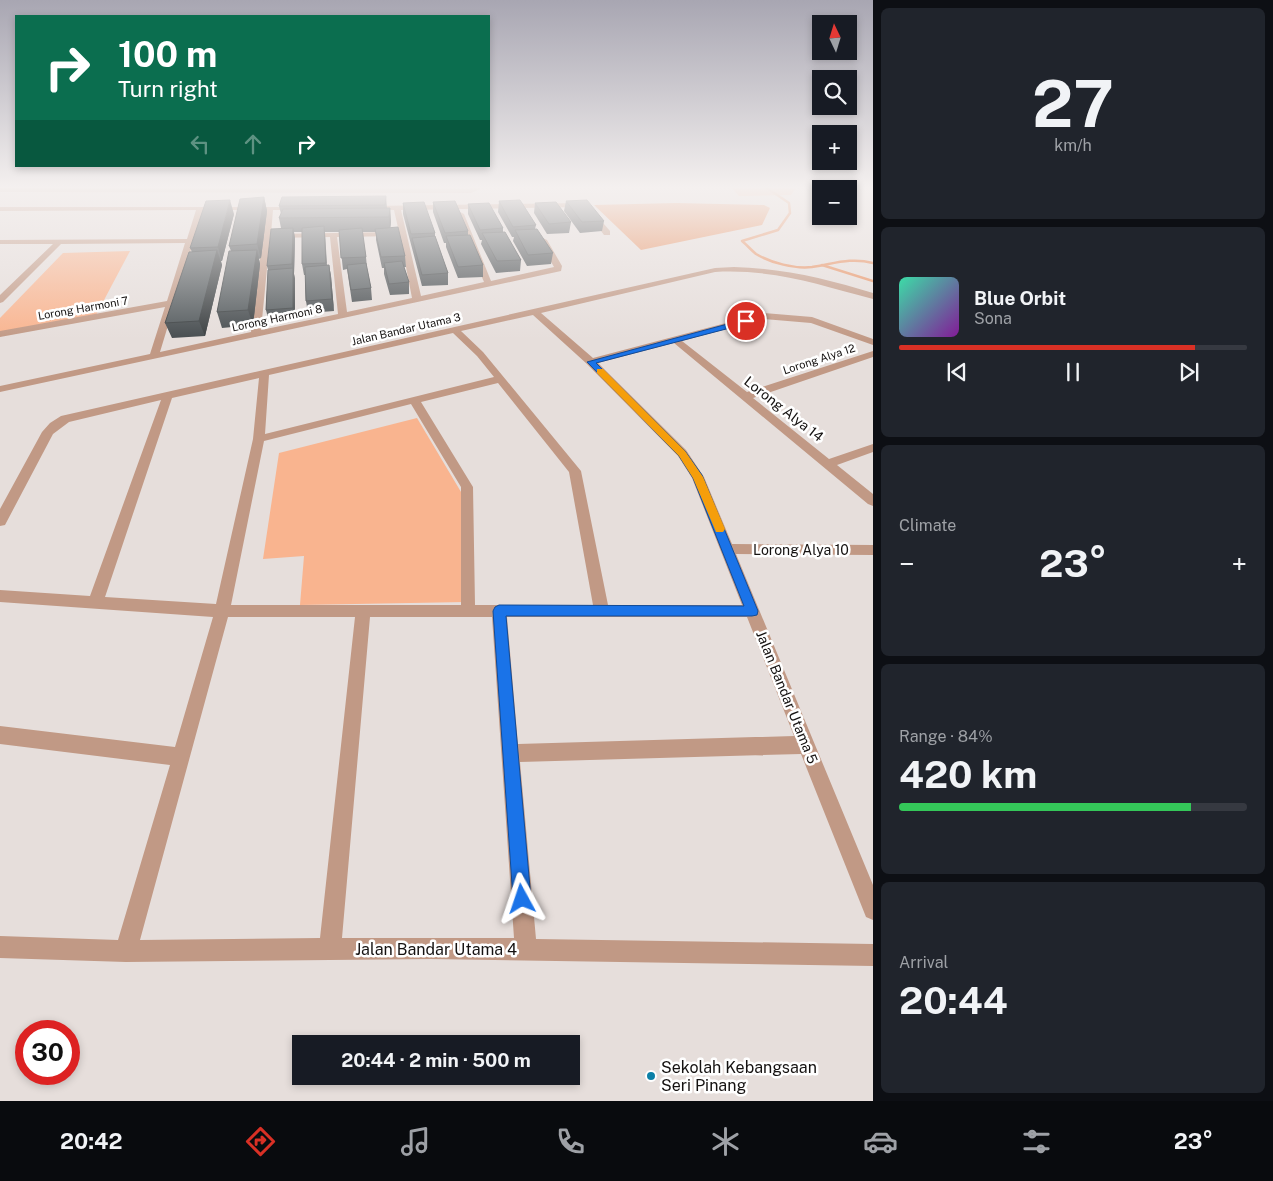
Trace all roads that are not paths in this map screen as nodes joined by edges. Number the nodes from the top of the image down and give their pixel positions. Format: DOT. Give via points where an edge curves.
graph roads {
  1 [pos="191,237"];
  2 [pos="267,237"];
  3 [pos="333,237"];
  4 [pos="404,237"];
  5 [pos="470,237"];
  6 [pos="540,237"];
  7 [pos="190,241"];
  8 [pos="0,242"];
  9 [pos="59,242"];
  10 [pos="490,285"];
  11 [pos="873,296"];
  12 [pos="417,299"];
  13 [pos="0,300"];
  14 [pos="170,303"];
  15 [pos="535,312"];
  16 [pos="343,315"];
  17 [pos="455,330"];
  18 [pos="256,333"];
  19 [pos="0,334"];
  20 [pos="677,341"];
  21 [pos="873,342"];
  22 [pos="873,354"];
  23 [pos="154,356"];
  24 [pos="591,362"];
  25 [pos="264,374"];
  26 [pos="500,379"];
  27 [pos="0,389"];
  28 [pos="168,395"];
  29 [pos="744,396"];
  30 [pos="414,400"];
  31 [pos="258,439"];
  32 [pos="873,448"];
  33 [pos="829,463"];
  34 [pos="873,501"];
  35 [pos="0,521"];
  36 [pos="728,549"];
  37 [pos="873,550"];
  38 [pos="0,596"];
  39 [pos="96,602"];
  40 [pos="222,611"];
  41 [pos="363,611"];
  42 [pos="468,611"];
  43 [pos="499,611"];
  44 [pos="602,611"];
  45 [pos="752,611"];
  46 [pos="0,735"];
  47 [pos="806,745"];
  48 [pos="510,753"];
  49 [pos="180,757"];
  50 [pos="873,910"];
  51 [pos="0,947"];
  52 [pos="330,948"];
  53 [pos="526,949"];
  54 [pos="126,951"];
  55 [pos="873,955"];
  1 -- 7 [label="street"];
  2 -- 18 [label="street"];
  3 -- 16 [label="street"];
  4 -- 12 [label="street"];
  5 -- 10 [label="street"];
  6 -- 10 [label="street, Lorong Harmoni 8" via="558,269"];
  7 -- 9 [label="street"];
  7 -- 14 [label="street"];
  8 -- 9 [label="street"];
  9 -- 13 [label="street"];
  10 -- 12 [label="street, Lorong Harmoni 8"];
  11 -- 15 [label="street, Jalan Bandar Utama 3" via="833,282 732,268"];
  12 -- 16 [label="street, Lorong Harmoni 8"];
  14 -- 19 [label="street, Lorong Harmoni 7"];
  14 -- 23 [label="street"];
  15 -- 17 [label="street, Jalan Bandar Utama 3"];
  15 -- 24 [label="street, Jalan Bandar Utama 5"];
  16 -- 18 [label="street, Lorong Harmoni 8"];
  17 -- 25 [label="street, Jalan Bandar Utama 3"];
  17 -- 26 [label="street"];
  18 -- 23 [label="street, Lorong Harmoni 8"];
  20 -- 21 [label="street" via="764,316 812,320"];
  20 -- 24 [label="street"];
  20 -- 29 [label="street, Lorong Alya 14"];
  22 -- 29 [label="street, Lorong Alya 12"];
  23 -- 27 [label="street, Lorong Harmoni 8"];
  24 -- 36 [label="street, Jalan Bandar Utama 5" via="682,453 698,477"];
  25 -- 28 [label="street, Jalan Bandar Utama 3"];
  25 -- 31 [label="street"];
  26 -- 30 [label="street"];
  26 -- 44 [label="street" via="575,471"];
  28 -- 35 [label="street, Jalan Bandar Utama 3" via="65,419 54,426"];
  28 -- 39 [label="street"];
  29 -- 33 [label="street, Lorong Alya 14"];
  30 -- 31 [label="street"];
  30 -- 42 [label="street" via="467,486"];
  31 -- 40 [label="street"];
  32 -- 33 [label="street"];
  33 -- 34 [label="street, Lorong Alya 14"];
  36 -- 37 [label="street, Lorong Alya 10"];
  36 -- 45 [label="street, Jalan Bandar Utama 5"];
  38 -- 39 [label="street"];
  39 -- 40 [label="street"];
  40 -- 41 [label="street"];
  40 -- 49 [label="street"];
  41 -- 42 [label="street"];
  41 -- 52 [label="street"];
  42 -- 43 [label="street"];
  43 -- 44 [label="street"];
  43 -- 48 [label="street"];
  44 -- 45 [label="street"];
  45 -- 47 [label="street, Jalan Bandar Utama 5"];
  46 -- 49 [label="street"];
  47 -- 48 [label="street"];
  47 -- 50 [label="street, Jalan Bandar Utama 5"];
  48 -- 53 [label="street"];
  49 -- 54 [label="street"];
  51 -- 54 [label="street, Jalan Bandar Utama 4"];
  52 -- 53 [label="street, Jalan Bandar Utama 4"];
  52 -- 54 [label="street, Jalan Bandar Utama 4"];
  53 -- 55 [label="street, Jalan Bandar Utama 4"];
}
